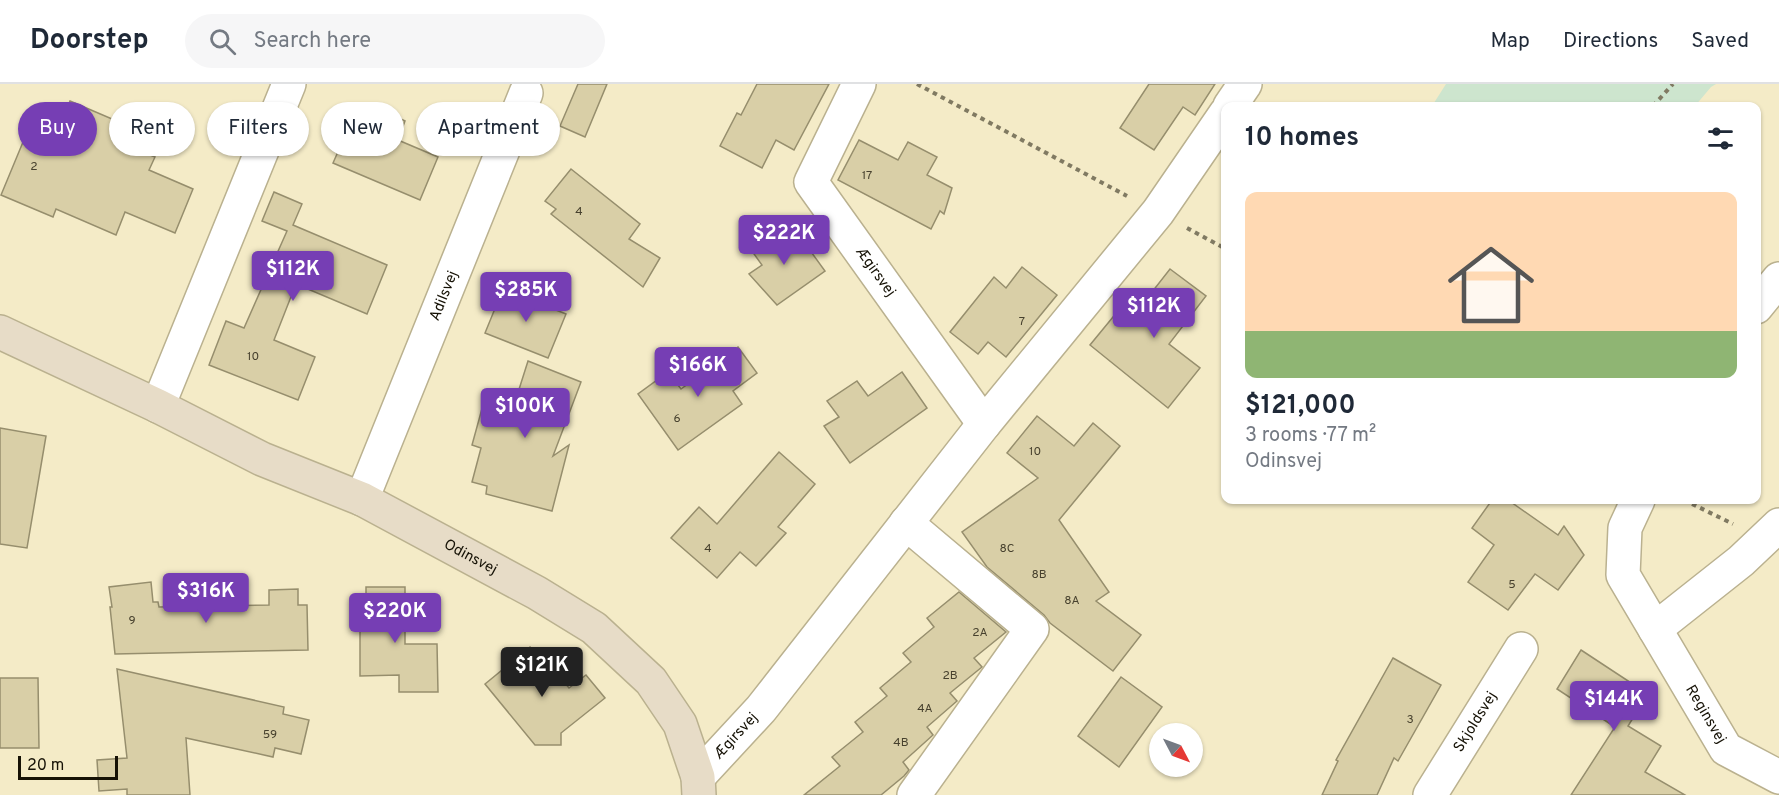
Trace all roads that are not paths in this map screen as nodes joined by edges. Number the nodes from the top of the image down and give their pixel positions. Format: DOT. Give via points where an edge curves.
graph roads {
  1 [pos="289,84"];
  2 [pos="859,84"];
  3 [pos="1245,84"];
  4 [pos="526,93"];
  5 [pos="1233,102"];
  6 [pos="1221,120"];
  7 [pos="1779,279"];
  8 [pos="1761,301"];
  9 [pos="0,332"];
  10 [pos="158,406"];
  11 [pos="984,424"];
  12 [pos="362,500"];
  13 [pos="1636,504"];
  14 [pos="906,523"];
  15 [pos="1779,525"];
  16 [pos="1655,628"];
  17 [pos="1521,649"];
  18 [pos="1779,777"];
  19 [pos="698,786"];
  20 [pos="914,795"];
  21 [pos="1430,795"];
  1 -- 10 [label="street"];
  2 -- 11 [label="street, Ægirsvej" via="811,182"];
  3 -- 5 [label="street"];
  4 -- 12 [label="street, Adilsvej"];
  6 -- 11 [label="street, Ægirsvej" via="1158,212"];
  7 -- 8 [label="street"];
  9 -- 10 [label="street, Odinsvej"];
  10 -- 12 [label="street, Odinsvej" via="262,459"];
  11 -- 14 [label="street, Ægirsvej"];
  12 -- 19 [label="street, Odinsvej" via="594,627 651,681 680,724"];
  13 -- 16 [label="street, Reginsvej" via="1625,528 1623,575"];
  14 -- 19 [label="street, Ægirsvej"];
  14 -- 20 [label="street" via="1032,629"];
  15 -- 16 [label="street"];
  16 -- 18 [label="street, Reginsvej" via="1726,749"];
  17 -- 21 [label="street, Skjoldsvej"];
}
